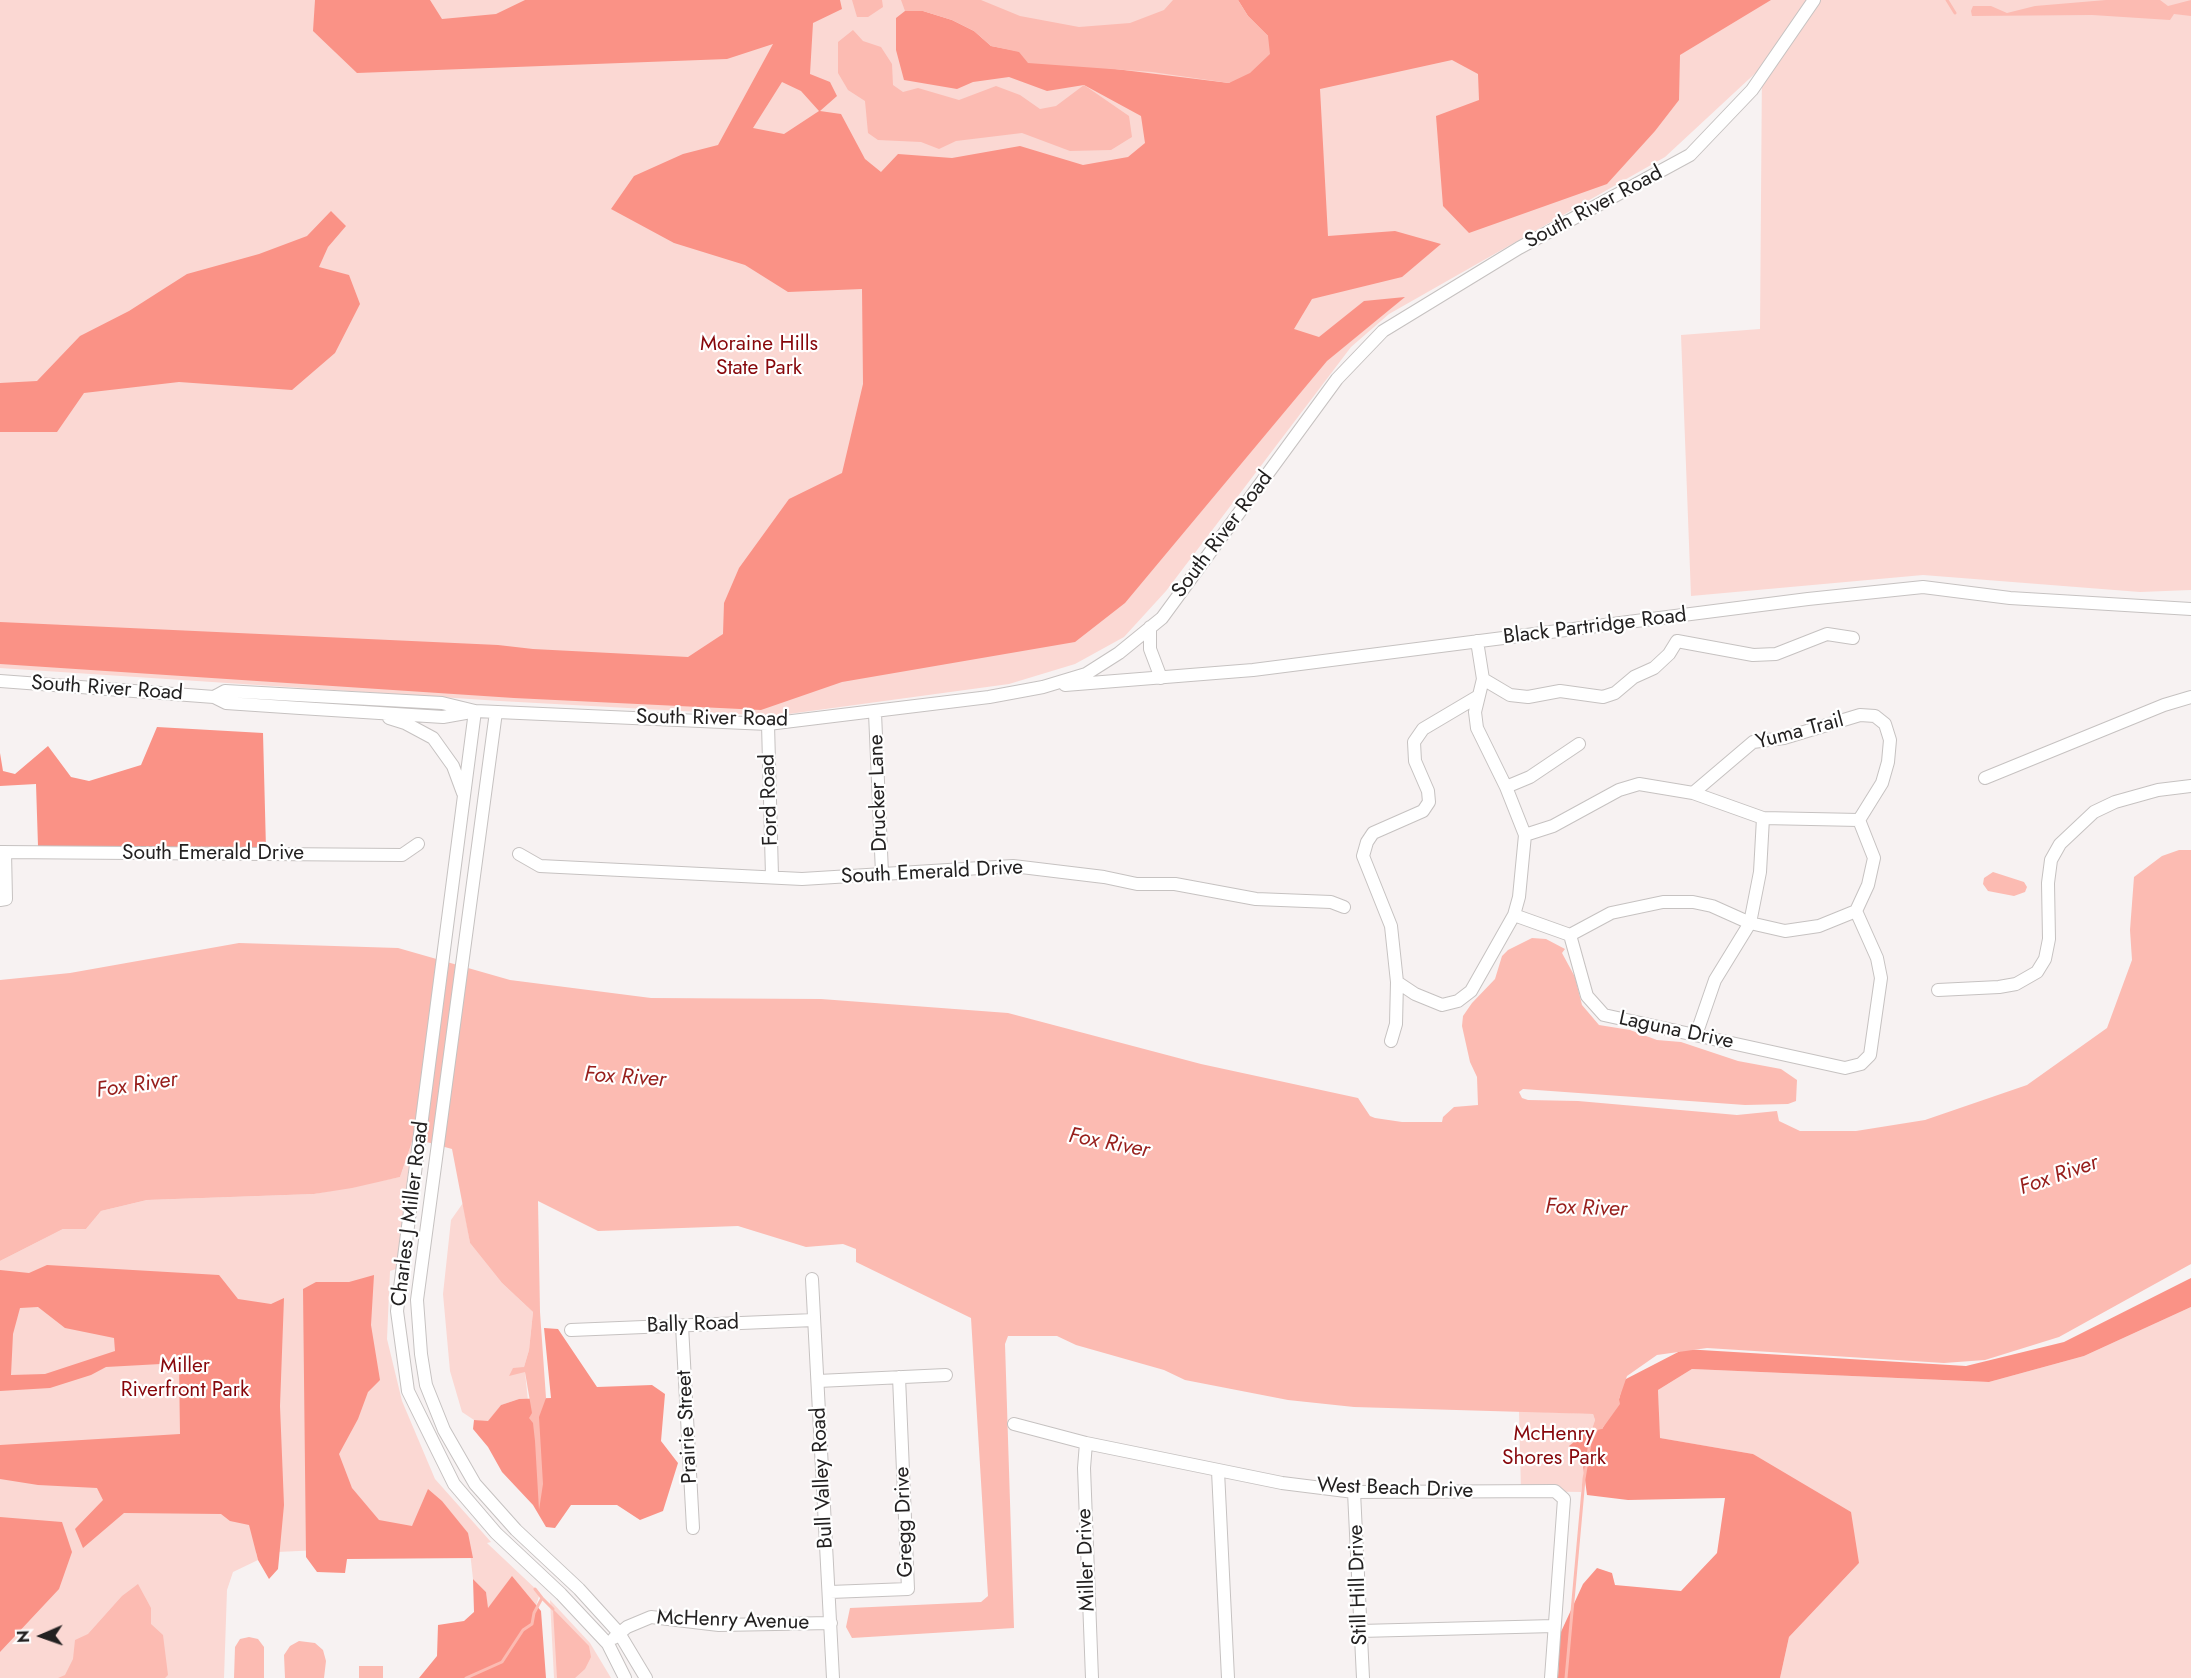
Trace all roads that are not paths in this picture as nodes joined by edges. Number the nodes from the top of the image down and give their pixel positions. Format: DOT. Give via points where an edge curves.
graph roads {
  1 [pos="1814,0"];
  2 [pos="2191,609"];
  3 [pos="1675,618"];
  4 [pos="1150,627"];
  5 [pos="1852,638"];
  6 [pos="1477,641"];
  7 [pos="1677,641"];
  8 [pos="1161,678"];
  9 [pos="1484,679"];
  10 [pos="0,681"];
  11 [pos="1043,687"];
  12 [pos="214,697"];
  13 [pos="2191,697"];
  14 [pos="1477,698"];
  15 [pos="365,711"];
  16 [pos="475,711"];
  17 [pos="496,712"];
  18 [pos="875,713"];
  19 [pos="768,724"];
  20 [pos="1579,744"];
  21 [pos="1984,778"];
  22 [pos="2191,786"];
  23 [pos="1506,787"];
  24 [pos="1693,794"];
  25 [pos="464,795"];
  26 [pos="1763,818"];
  27 [pos="1859,820"];
  28 [pos="1525,835"];
  29 [pos="418,844"];
  30 [pos="2,852"];
  31 [pos="519,854"];
  32 [pos="882,873"];
  33 [pos="772,876"];
  34 [pos="0,900"];
  35 [pos="1344,907"];
  36 [pos="1856,911"];
  37 [pos="1514,915"];
  38 [pos="1750,923"];
  39 [pos="1570,935"];
  40 [pos="1397,982"];
  41 [pos="1938,990"];
  42 [pos="1696,1035"];
  43 [pos="1391,1041"];
  44 [pos="812,1278"];
  45 [pos="814,1320"];
  46 [pos="682,1326"];
  47 [pos="571,1330"];
  48 [pos="946,1375"];
  49 [pos="899,1377"];
  50 [pos="818,1381"];
  51 [pos="1014,1424"];
  52 [pos="1086,1443"];
  53 [pos="1218,1471"];
  54 [pos="1354,1492"];
  55 [pos="693,1528"];
  56 [pos="830,1592"];
  57 [pos="831,1623"];
  58 [pos="1554,1626"];
  59 [pos="1360,1631"];
  60 [pos="619,1633"];
  61 [pos="608,1644"];
  62 [pos="625,1678"];
  63 [pos="646,1678"];
  64 [pos="833,1678"];
  65 [pos="1092,1678"];
  66 [pos="1228,1678"];
  67 [pos="1363,1678"];
  68 [pos="1551,1678"];
  1 -- 4 [label="street, South River Road" via="1752,90 1690,155 1519,248 1383,331 1337,379 1162,618"];
  2 -- 3 [label="street, Black Partridge Road" via="1923,587"];
  3 -- 6 [label="street, Black Partridge Road"];
  3 -- 7 [label="street"];
  4 -- 8 [label="street" via="1150,649"];
  4 -- 11 [label="street, South River Road" via="1086,674"];
  5 -- 7 [label="street" via="1827,634 1776,654 1753,655"];
  6 -- 8 [label="street, Black Partridge Road"];
  6 -- 9 [label="street"];
  7 -- 9 [label="street" via="1654,668 1603,697 1560,691 1528,697 1510,695"];
  8 -- 11 [label="street, Black Partridge Road"];
  9 -- 14 [label="street"];
  10 -- 12 [label="street, South River Road"];
  11 -- 18 [label="street, South River Road"];
  12 -- 15 [label="street, South River Road" via="226,703"];
  12 -- 16 [label="street, South River Road" via="225,691 442,703"];
  13 -- 21 [label="street"];
  14 -- 23 [label="street" via="1477,728"];
  14 -- 40 [label="street" via="1423,729 1414,742 1415,761 1428,791 1428,802 1423,811 1373,833 1363,856 1391,926"];
  15 -- 16 [label="street, South River Road" via="442,717"];
  15 -- 25 [label="street" via="405,723 433,738 453,766"];
  16 -- 17 [label="street, South River Road"];
  16 -- 25 [label="street, Charles J Miller Road"];
  17 -- 19 [label="street, South River Road"];
  17 -- 60 [label="street, Charles J Miller Road" via="417,1300 421,1354 426,1386 444,1430 474,1484"];
  18 -- 19 [label="street, South River Road"];
  18 -- 32 [label="street, Drucker Lane"];
  19 -- 33 [label="street, Ford Road"];
  20 -- 23 [label="street" via="1530,777"];
  22 -- 41 [label="street" via="2126,797 2094,812 2060,844 2051,860 2049,939 2045,959 2037,972 2016,984"];
  23 -- 28 [label="street"];
  24 -- 26 [label="street"];
  24 -- 27 [label="street, Yuma Trail" via="1753,742 1784,738 1860,715 1875,716 1885,724 1890,740 1882,783"];
  24 -- 28 [label="street" via="1639,784 1619,790 1553,826"];
  25 -- 61 [label="street, Charles J Miller Road" via="397,1311 408,1391 454,1484 496,1533"];
  26 -- 27 [label="street"];
  26 -- 38 [label="street" via="1760,872"];
  27 -- 36 [label="street" via="1874,858 1868,885"];
  28 -- 37 [label="street"];
  29 -- 30 [label="street, South Emerald Drive" via="402,855"];
  30 -- 34 [label="street, South Emerald Drive" via="6,899"];
  31 -- 33 [label="street, South Emerald Drive" via="540,866"];
  32 -- 33 [label="street, South Emerald Drive" via="802,879"];
  32 -- 35 [label="street, South Emerald Drive" via="1013,866 1137,884 1175,884 1256,899 1331,902"];
  36 -- 38 [label="street" via="1819,926 1785,931"];
  36 -- 42 [label="street, Laguna Drive" via="1877,958 1881,978 1869,1055 1862,1064 1845,1068"];
  37 -- 39 [label="street"];
  37 -- 40 [label="street" via="1471,991 1458,1001 1442,1005"];
  38 -- 39 [label="street" via="1712,906 1663,902 1611,913"];
  38 -- 42 [label="street" via="1715,980"];
  39 -- 42 [label="street, Laguna Drive" via="1587,996 1604,1015"];
  40 -- 43 [label="street" via="1396,1024"];
  44 -- 45 [label="street, Bull Valley Road"];
  45 -- 46 [label="street, Bally Road"];
  45 -- 50 [label="street, Bull Valley Road"];
  46 -- 47 [label="street, Bally Road"];
  46 -- 55 [label="street, Prairie Street"];
  48 -- 49 [label="street"];
  49 -- 50 [label="street"];
  49 -- 56 [label="street, Gregg Drive" via="908,1589"];
  50 -- 56 [label="street, Bull Valley Road"];
  51 -- 52 [label="street, West Beach Drive"];
  52 -- 53 [label="street, West Beach Drive"];
  52 -- 65 [label="street, Miller Drive"];
  53 -- 54 [label="street, West Beach Drive"];
  53 -- 66 [label="street"];
  54 -- 58 [label="street, West Beach Drive" via="1560,1494 1564,1499"];
  54 -- 59 [label="street, Still Hill Drive"];
  56 -- 57 [label="street, Bull Valley Road"];
  57 -- 60 [label="street, McHenry Avenue" via="719,1625 651,1617"];
  57 -- 64 [label="street, Bull Valley Road"];
  58 -- 59 [label="street"];
  58 -- 68 [label="street, West Beach Drive"];
  59 -- 67 [label="street, Still Hill Drive"];
  60 -- 61 [label="street, McHenry Avenue"];
  60 -- 63 [label="street, Charles J Miller Road"];
  61 -- 62 [label="street, Charles J Miller Road"];
}
